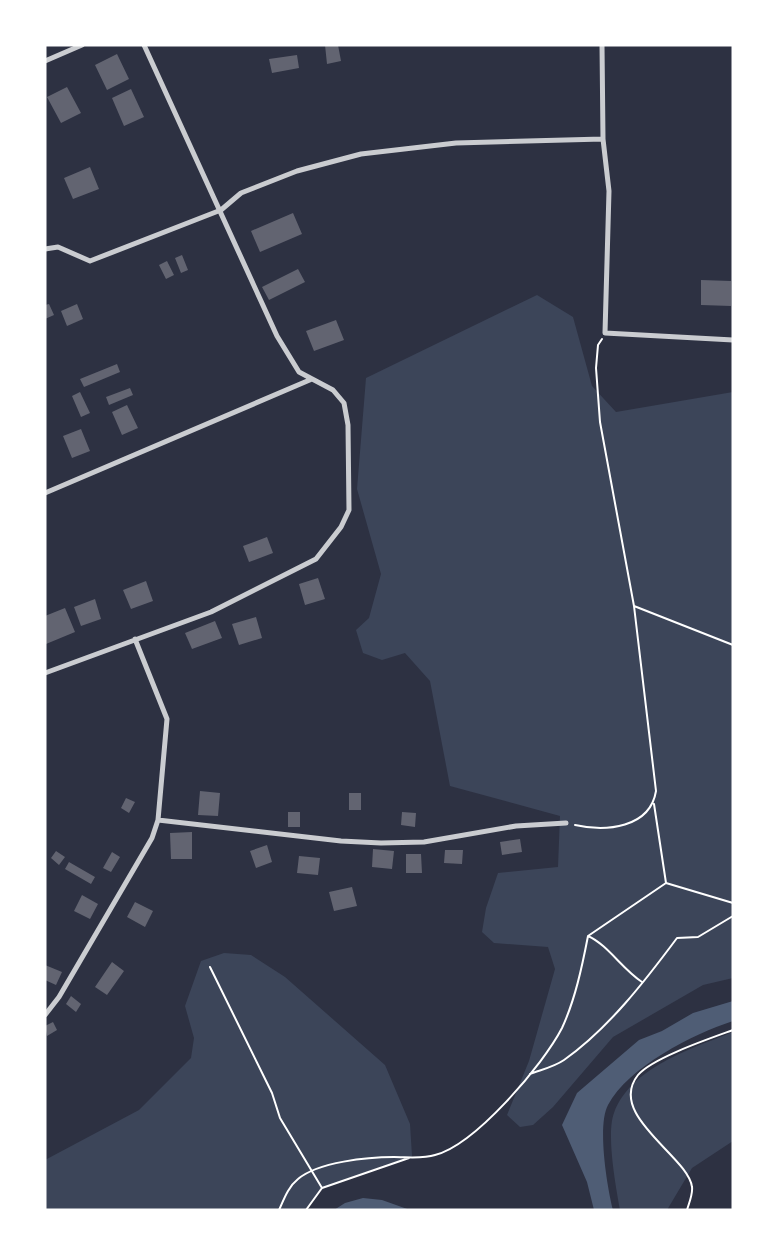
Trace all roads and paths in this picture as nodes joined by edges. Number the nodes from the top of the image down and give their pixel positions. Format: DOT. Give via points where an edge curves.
graph roads {
  1 [pos="82,45"];
  2 [pos="144,45"];
  3 [pos="602,45"];
  4 [pos="45,61"];
  5 [pos="603,139"];
  6 [pos="221,210"];
  7 [pos="45,249"];
  8 [pos="605,333"];
  9 [pos="733,340"];
  10 [pos="312,379"];
  11 [pos="45,493"];
  12 [pos="634,606"];
  13 [pos="135,639"];
  14 [pos="733,645"];
  15 [pos="45,673"];
  16 [pos="654,804"];
  17 [pos="158,820"];
  18 [pos="566,823"];
  19 [pos="666,883"];
  20 [pos="733,903"];
  21 [pos="733,916"];
  22 [pos="588,936"];
  23 [pos="210,967"];
  24 [pos="642,982"];
  25 [pos="45,1015"];
  26 [pos="733,1030"];
  27 [pos="530,1074"];
  28 [pos="412,1156"];
  29 [pos="312,1171"];
  30 [pos="322,1188"];
  31 [pos="279,1210"];
  32 [pos="306,1210"];
  33 [pos="687,1210"];
  1 -- 4 [label="street"];
  2 -- 6 [label="street"];
  3 -- 5 [label="street"];
  5 -- 6 [label="street" via="456,143 361,154 297,171 241,193"];
  5 -- 8 [label="street" via="609,191"];
  6 -- 7 [label="street" via="90,261 58,247"];
  6 -- 10 [label="street" via="239,258 277,336 299,372"];
  8 -- 9 [label="street"];
  8 -- 12 [label="path" via="598,345 596,368 600,422"];
  10 -- 11 [label="street"];
  10 -- 13 [label="street" via="333,390 344,403 349,510 341,527 316,559 211,612"];
  12 -- 14 [label="path"];
  12 -- 16 [label="path" via="656,791"];
  13 -- 15 [label="street"];
  13 -- 17 [label="street" via="167,719"];
  16 -- 18 [label="path" via="635,821 611,828"];
  16 -- 19 [label="path"];
  17 -- 18 [label="street" via="381,843 424,842 516,826"];
  17 -- 25 [label="street" via="152,838 59,998"];
  19 -- 20 [label="path"];
  19 -- 22 [label="path"];
  21 -- 24 [label="path" via="698,937 677,938"];
  22 -- 24 [label="path" via="601,942 618,963"];
  22 -- 27 [label="path" via="582,970 561,1029"];
  23 -- 29 [label="path" via="272,1093 280,1118"];
  24 -- 27 [label="path" via="612,1017 563,1061"];
  26 -- 33 [label="path" via="653,1065 638,1076 633,1089 631,1104 637,1116 692,1186"];
  27 -- 28 [label="path" via="458,1146 434,1156"];
  28 -- 29 [label="path" via="368,1157"];
  28 -- 30 [label="path"];
  29 -- 30 [label="path"];
  29 -- 31 [label="path" via="288,1189"];
  30 -- 32 [label="path"];
}
